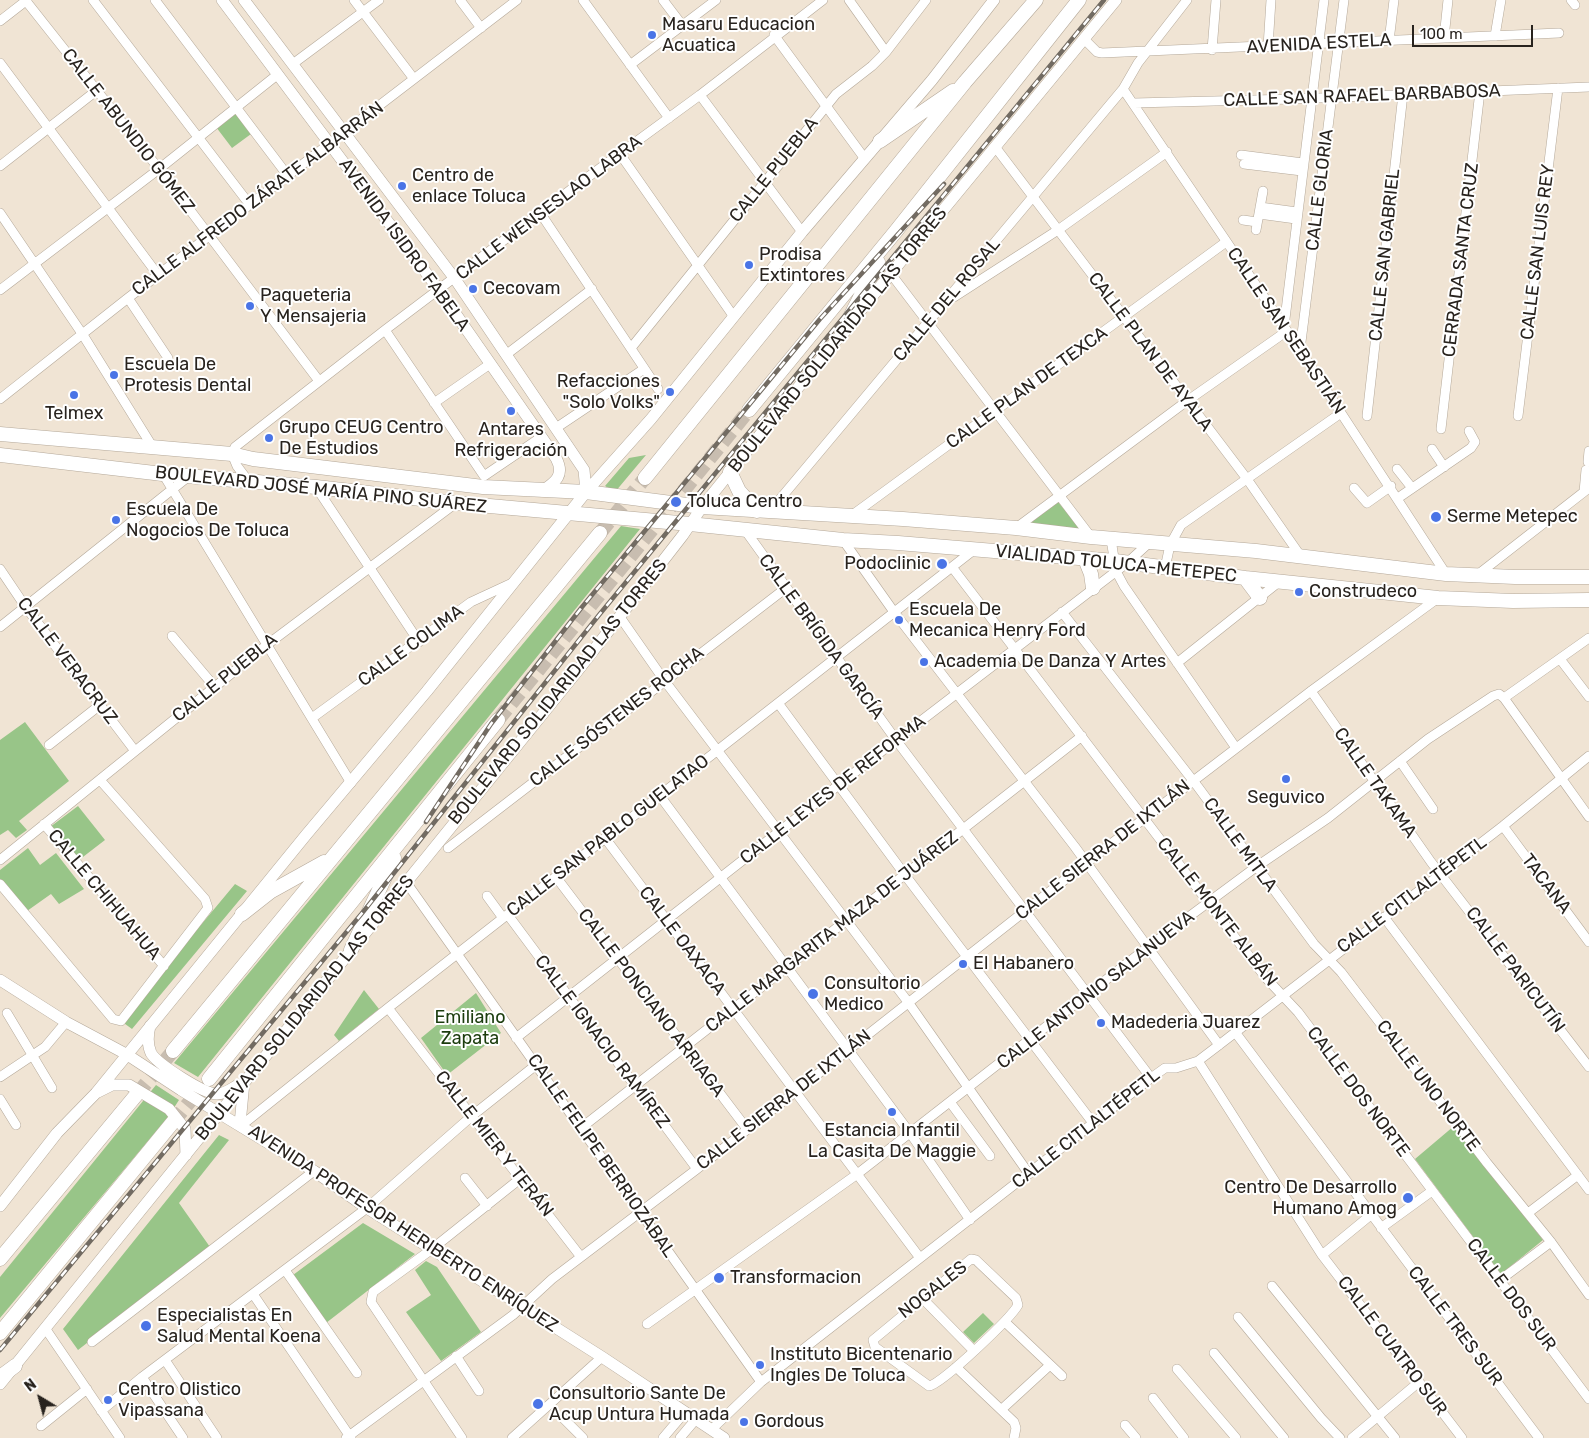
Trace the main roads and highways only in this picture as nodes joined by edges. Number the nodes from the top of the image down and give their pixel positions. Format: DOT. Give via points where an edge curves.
graph roads {
  1 [pos="222,0"];
  2 [pos="244,0"];
  3 [pos="994,0"];
  4 [pos="1036,0"];
  5 [pos="1079,0"];
  6 [pos="1116,0"];
  7 [pos="966,82"];
  8 [pos="880,142"];
  9 [pos="896,231"];
  10 [pos="842,333"];
  11 [pos="748,410"];
  12 [pos="0,434"];
  13 [pos="0,455"];
  14 [pos="730,472"];
  15 [pos="645,478"];
  16 [pos="542,490"];
  17 [pos="586,492"];
  18 [pos="658,503"];
  19 [pos="702,507"];
  20 [pos="763,511"];
  21 [pos="569,513"];
  22 [pos="643,520"];
  23 [pos="690,524"];
  24 [pos="600,533"];
  25 [pos="1085,559"];
  26 [pos="1589,577"];
  27 [pos="1246,578"];
  28 [pos="1093,588"];
  29 [pos="1260,598"];
  30 [pos="1589,600"];
  31 [pos="498,720"];
  32 [pos="414,824"];
  33 [pos="344,846"];
  34 [pos="242,914"];
  35 [pos="351,950"];
  36 [pos="0,980"];
  37 [pos="150,1026"];
  38 [pos="173,1051"];
  39 [pos="126,1054"];
  40 [pos="208,1079"];
  41 [pos="244,1082"];
  42 [pos="96,1093"];
  43 [pos="137,1094"];
  44 [pos="220,1112"];
  45 [pos="173,1122"];
  46 [pos="241,1125"];
  47 [pos="186,1154"];
  48 [pos="0,1206"];
  49 [pos="0,1259"];
  50 [pos="0,1333"];
  51 [pos="15,1366"];
  52 [pos="0,1377"];
  53 [pos="0,1384"];
  54 [pos="724,1438"];
  1 -- 16 [label="main road, AVENIDA ISIDRO FABELA" via="438,290 556,458 561,472 556,481"];
  2 -- 17 [label="main road, AVENIDA ISIDRO FABELA" via="455,279 584,470"];
  3 -- 8 [label="main road"];
  4 -- 7 [label="highway"];
  5 -- 9 [label="highway, BOULEVARD SOLIDARIDAD LAS TORRES"];
  6 -- 10 [label="main road, BOULEVARD SOLIDARIDAD LAS TORRES"];
  7 -- 8 [label="highway"];
  7 -- 15 [label="highway"];
  8 -- 17 [label="main road" via="802,232 651,419"];
  9 -- 10 [label="highway"];
  9 -- 11 [label="highway, BOULEVARD SOLIDARIDAD LAS TORRES"];
  10 -- 14 [label="main road, BOULEVARD SOLIDARIDAD LAS TORRES"];
  12 -- 16 [label="highway, BOULEVARD JOSÉ MARÍA PINO SUÁREZ" via="232,454 272,462 483,487"];
  13 -- 21 [label="highway, BOULEVARD JOSÉ MARÍA PINO SUÁREZ"];
  14 -- 19 [label="main road, BOULEVARD SOLIDARIDAD LAS TORRES"];
  14 -- 20 [label="highway" via="739,491"];
  16 -- 17 [label="highway, BOULEVARD JOSÉ MARÍA PINO SUÁREZ"];
  17 -- 18 [label="highway, BOULEVARD JOSÉ MARÍA PINO SUÁREZ"];
  17 -- 21 [label="main road"];
  18 -- 19 [label="highway, VIALIDAD TOLUCA-METEPEC"];
  19 -- 20 [label="highway, VIALIDAD TOLUCA-METEPEC"];
  19 -- 23 [label="main road, BOULEVARD SOLIDARIDAD LAS TORRES"];
  20 -- 26 [label="highway, VIALIDAD TOLUCA-METEPEC" via="1016,528 1256,551 1446,574"];
  21 -- 22 [label="highway, BOULEVARD JOSÉ MARÍA PINO SUÁREZ"];
  21 -- 34 [label="main road"];
  22 -- 23 [label="highway, VIALIDAD TOLUCA-METEPEC"];
  23 -- 25 [label="highway, VIALIDAD TOLUCA-METEPEC"];
  23 -- 35 [label="main road, BOULEVARD SOLIDARIDAD LAS TORRES" via="620,617"];
  24 -- 33 [label="highway"];
  25 -- 27 [label="highway, VIALIDAD TOLUCA-METEPEC"];
  25 -- 28 [label="highway"];
  27 -- 29 [label="highway"];
  27 -- 30 [label="highway, VIALIDAD TOLUCA-METEPEC" via="1438,598"];
  31 -- 32 [label="highway, BOULEVARD SOLIDARIDAD LAS TORRES"];
  32 -- 35 [label="highway" via="389,868"];
  32 -- 40 [label="highway, BOULEVARD SOLIDARIDAD LAS TORRES"];
  33 -- 34 [label="highway" via="321,865 270,892"];
  33 -- 38 [label="highway"];
  34 -- 37 [label="main road"];
  35 -- 41 [label="main road, BOULEVARD SOLIDARIDAD LAS TORRES"];
  36 -- 39 [label="main road, AVENIDA PROFESOR HERIBERTO ENRÍQUEZ" via="66,1022"];
  37 -- 39 [label="main road"];
  37 -- 41 [label="main road" via="149,1045 155,1058 209,1093 219,1094"];
  39 -- 42 [label="main road"];
  39 -- 44 [label="main road, AVENIDA PROFESOR HERIBERTO ENRÍQUEZ"];
  41 -- 44 [label="main road, BOULEVARD SOLIDARIDAD LAS TORRES"];
  41 -- 46 [label="main road"];
  42 -- 47 [label="main road" via="112,1085 129,1085 169,1109 185,1129"];
  42 -- 48 [label="main road" via="56,1133"];
  43 -- 49 [label="highway"];
  44 -- 46 [label="main road, AVENIDA PROFESOR HERIBERTO ENRÍQUEZ"];
  44 -- 47 [label="main road, BOULEVARD SOLIDARIDAD LAS TORRES"];
  45 -- 50 [label="highway, BOULEVARD SOLIDARIDAD LAS TORRES"];
  46 -- 54 [label="main road, AVENIDA PROFESOR HERIBERTO ENRÍQUEZ"];
  47 -- 51 [label="main road, BOULEVARD SOLIDARIDAD LAS TORRES"];
  51 -- 52 [label="highway"];
  51 -- 53 [label="main road, BOULEVARD SOLIDARIDAD LAS TORRES"];
}
